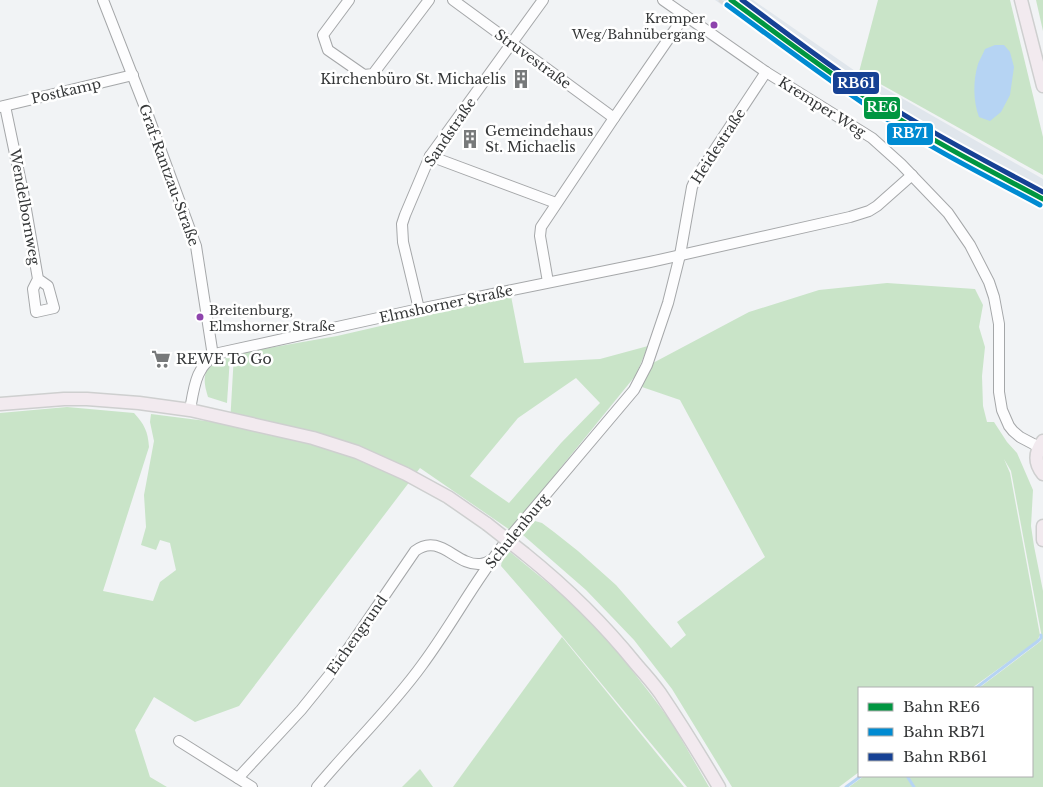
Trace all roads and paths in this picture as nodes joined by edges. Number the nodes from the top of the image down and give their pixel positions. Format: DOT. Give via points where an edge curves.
graph roads {
  1 [pos="103,0"];
  2 [pos="349,0"];
  3 [pos="429,0"];
  4 [pos="452,0"];
  5 [pos="543,0"];
  6 [pos="663,0"];
  7 [pos="1020,0"];
  8 [pos="685,16"];
  9 [pos="511,44"];
  10 [pos="766,72"];
  11 [pos="133,75"];
  12 [pos="1043,86"];
  13 [pos="2,106"];
  14 [pos="614,118"];
  15 [pos="430,156"];
  16 [pos="912,174"];
  17 [pos="556,203"];
  18 [pos="680,255"];
  19 [pos="38,279"];
  20 [pos="548,282"];
  21 [pos="419,309"];
  22 [pos="213,356"];
  23 [pos="0,404"];
  24 [pos="190,410"];
  25 [pos="1041,444"];
  26 [pos="1043,474"];
  27 [pos="1043,526"];
  28 [pos="1043,540"];
  29 [pos="492,559"];
  30 [pos="179,741"];
  31 [pos="238,778"];
  32 [pos="252,787"];
  33 [pos="317,787"];
  34 [pos="719,787"];
  1 -- 11 [label="street, Graf-Rantzau-Straße"];
  2 -- 3 [label="street" via="323,35 328,50 364,76 373,74"];
  4 -- 9 [label="street, Struvestraße"];
  5 -- 9 [label="street, Sandstraße"];
  6 -- 8 [label="street, Kremper Weg"];
  7 -- 12 [label="main road"];
  8 -- 10 [label="street, Kremper Weg"];
  8 -- 14 [label="street"];
  9 -- 14 [label="street, Struvestraße"];
  9 -- 15 [label="street, Sandstraße"];
  10 -- 16 [label="street, Kremper Weg" via="862,131"];
  10 -- 18 [label="street, Heidestraße" via="692,187"];
  11 -- 13 [label="street, Postkamp"];
  11 -- 22 [label="street, Graf-Rantzau-Straße" via="196,246"];
  13 -- 19 [label="street, Wendelbornweg" via="24,192"];
  14 -- 17 [label="street"];
  15 -- 17 [label="street"];
  15 -- 21 [label="street, Sandstraße" via="402,224 403,242"];
  16 -- 18 [label="street, Elmshorner Straße" via="869,212"];
  16 -- 25 [label="street, Kremper Weg" via="958,227 989,282 999,324 1002,410 1013,431"];
  17 -- 20 [label="street" via="540,231"];
  18 -- 20 [label="street, Elmshorner Straße"];
  18 -- 29 [label="street, Schulenburg" via="668,303 639,382"];
  20 -- 21 [label="street, Elmshorner Straße"];
  21 -- 22 [label="street, Elmshorner Straße"];
  22 -- 24 [label="street" via="198,373"];
  23 -- 24 [label="main road" via="87,399"];
  24 -- 34 [label="main road, bridge" via="313,438 357,452 448,496 525,554 585,606 659,692"];
  25 -- 26 [label="main road" via="1036,459"];
  27 -- 28 [label="main road"];
  29 -- 31 [label="street, Eichengrund" via="480,565 474,564 432,545 415,551 335,668"];
  29 -- 33 [label="street, Schulenburg" via="417,671"];
  30 -- 31 [label="street"];
  31 -- 32 [label="street"];
}
